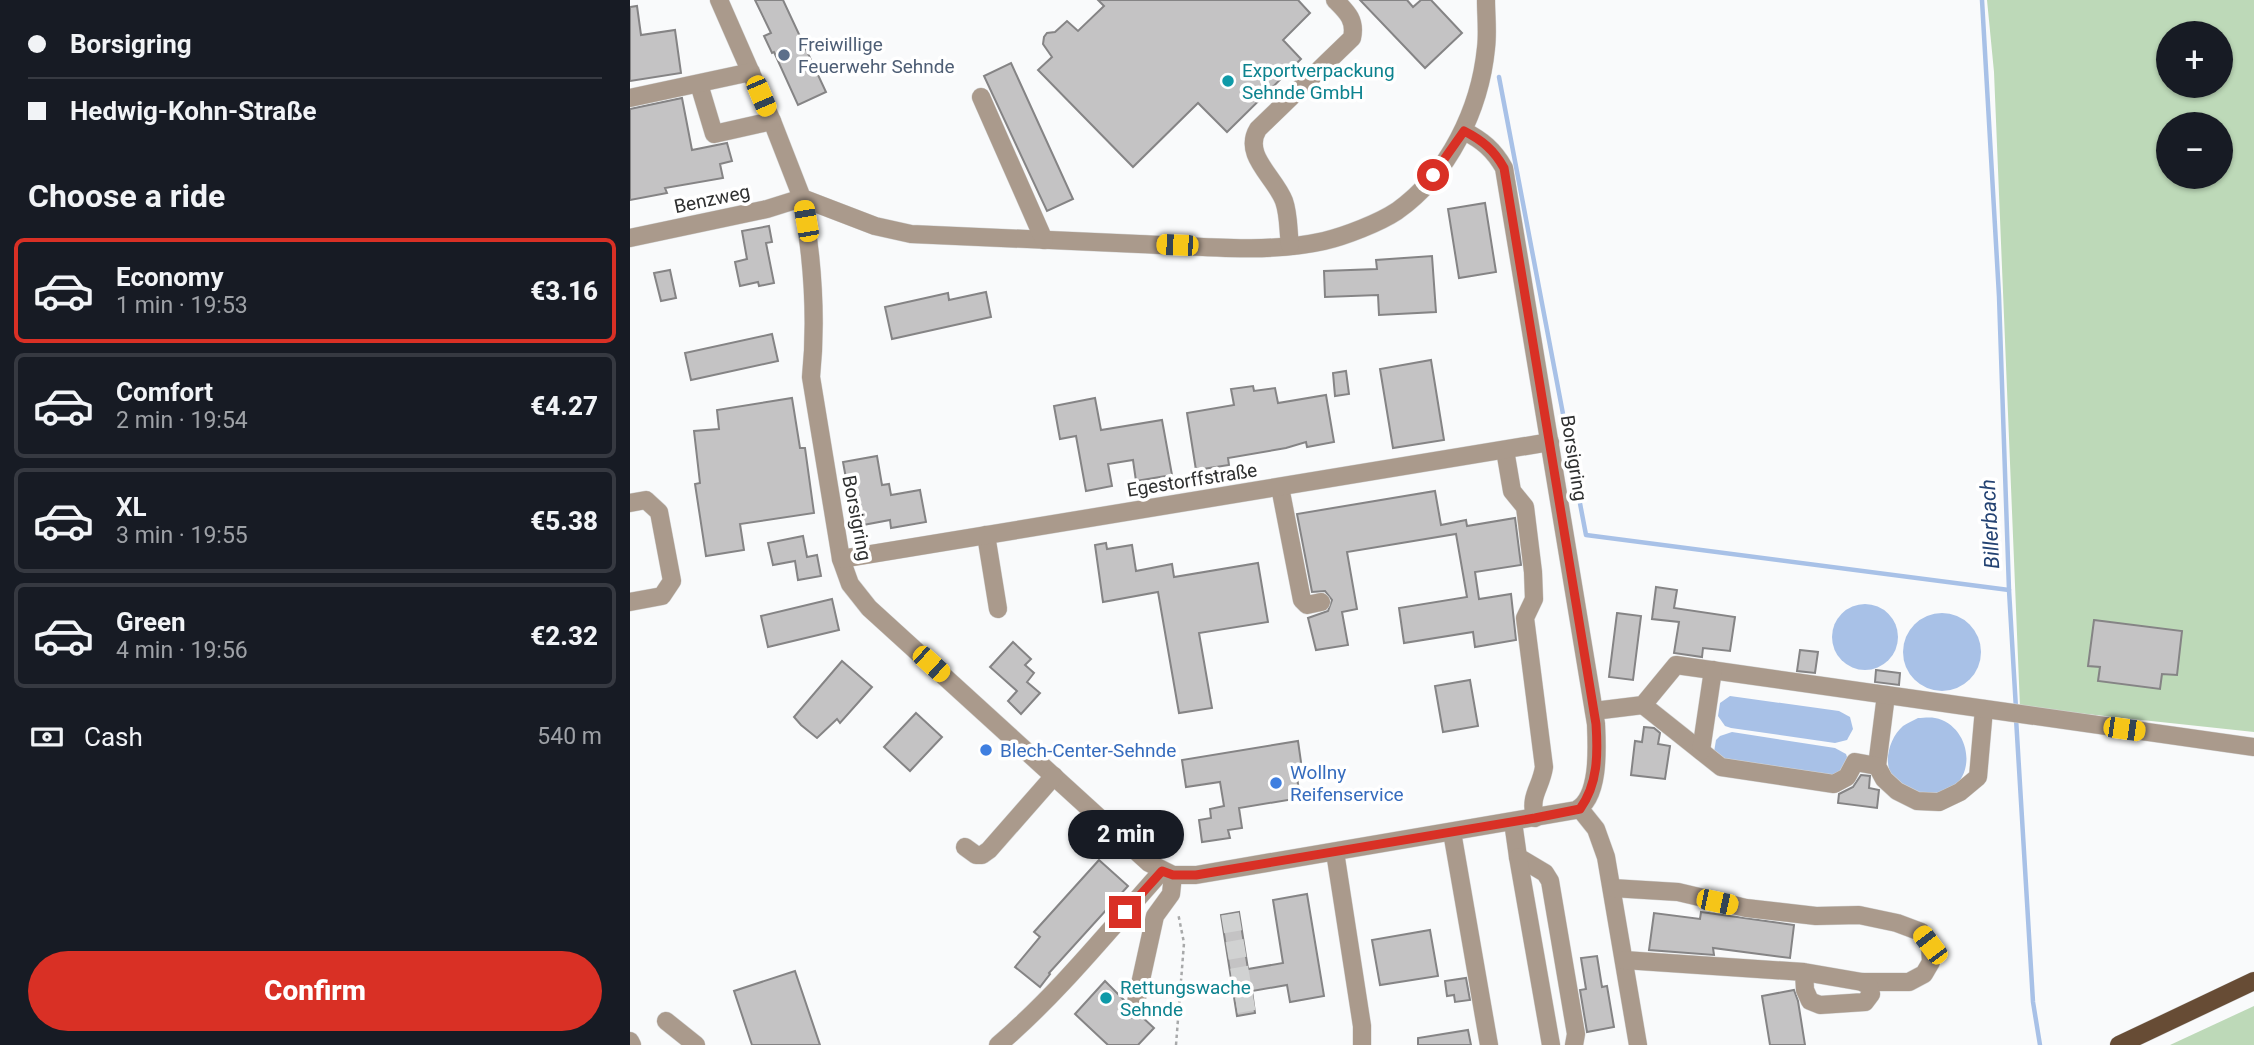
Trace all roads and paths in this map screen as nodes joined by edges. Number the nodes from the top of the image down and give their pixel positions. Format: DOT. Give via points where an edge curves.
graph roads {
  1 [pos="719,0"];
  2 [pos="1335,0"];
  3 [pos="1486,0"];
  4 [pos="751,72"];
  5 [pos="699,84"];
  6 [pos="981,97"];
  7 [pos="630,98"];
  8 [pos="772,121"];
  9 [pos="1464,131"];
  10 [pos="802,198"];
  11 [pos="630,237"];
  12 [pos="1044,240"];
  13 [pos="1290,245"];
  14 [pos="1550,442"];
  15 [pos="1505,450"];
  16 [pos="1280,487"];
  17 [pos="630,503"];
  18 [pos="986,535"];
  19 [pos="841,559"];
  20 [pos="630,602"];
  21 [pos="1321,602"];
  22 [pos="998,609"];
  23 [pos="1713,670"];
  24 [pos="1886,695"];
  25 [pos="1643,705"];
  26 [pos="1984,709"];
  27 [pos="1594,712"];
  28 [pos="2254,747"];
  29 [pos="1701,751"];
  30 [pos="1877,766"];
  31 [pos="1054,776"];
  32 [pos="1580,809"];
  33 [pos="1535,818"];
  34 [pos="1513,822"];
  35 [pos="1452,832"];
  36 [pos="965,847"];
  37 [pos="1335,852"];
  38 [pos="1518,857"];
  39 [pos="1167,873"];
  40 [pos="1612,888"];
  41 [pos="1171,894"];
  42 [pos="1624,960"];
  43 [pos="1804,972"];
  44 [pos="2254,981"];
  45 [pos="1863,982"];
  46 [pos="1135,1007"];
  47 [pos="666,1021"];
  48 [pos="696,1045"];
  49 [pos="998,1045"];
  50 [pos="1176,1045"];
  51 [pos="1362,1045"];
  52 [pos="1489,1045"];
  53 [pos="1551,1045"];
  54 [pos="1574,1045"];
  55 [pos="1638,1045"];
  56 [pos="2119,1045"];
  1 -- 4 [label="street, Borsigring"];
  2 -- 13 [label="street" via="1350,14 1352,38 1254,135 1254,152 1286,206"];
  3 -- 9 [label="street" via="1486,47"];
  4 -- 5 [label="street"];
  4 -- 8 [label="street, Borsigring"];
  5 -- 7 [label="street"];
  5 -- 8 [label="street" via="713,134"];
  6 -- 12 [label="street"];
  8 -- 10 [label="street, Borsigring"];
  9 -- 13 [label="street" via="1422,189 1396,212 1324,241"];
  9 -- 14 [label="street, Borsigring" via="1482,140 1504,168"];
  10 -- 11 [label="street, Benzweg"];
  10 -- 12 [label="street" via="875,226 911,234"];
  10 -- 19 [label="street, Borsigring" via="810,244 811,377"];
  12 -- 13 [label="street" via="1256,249"];
  14 -- 15 [label="street, Egestorffstraße"];
  14 -- 27 [label="street, Borsigring"];
  15 -- 16 [label="street, Egestorffstraße"];
  15 -- 33 [label="street" via="1512,491 1525,507 1533,572 1534,599 1524,618 1544,767 1532,806"];
  16 -- 18 [label="street, Egestorffstraße"];
  16 -- 21 [label="street" via="1302,600 1307,605"];
  17 -- 20 [label="street" via="646,500 659,512 672,581 662,596"];
  18 -- 19 [label="street, Egestorffstraße"];
  18 -- 22 [label="street"];
  19 -- 31 [label="street, Borsigring" via="850,584 869,608"];
  23 -- 24 [label="street"];
  23 -- 25 [label="street" via="1676,665"];
  23 -- 29 [label="street"];
  24 -- 26 [label="street"];
  24 -- 30 [label="street"];
  25 -- 27 [label="street"];
  25 -- 29 [label="street"];
  26 -- 28 [label="street"];
  26 -- 30 [label="street" via="1979,777 1960,792 1938,802 1917,801 1897,791"];
  27 -- 32 [label="street, Borsigring" via="1595,773"];
  29 -- 30 [label="street" via="1721,767 1834,784 1847,777 1855,762"];
  31 -- 36 [label="street" via="989,850 976,855"];
  31 -- 39 [label="street, Borsigring" via="1149,863"];
  32 -- 33 [label="street"];
  32 -- 40 [label="street" via="1602,842"];
  33 -- 34 [label="street"];
  34 -- 35 [label="street"];
  34 -- 38 [label="street"];
  35 -- 37 [label="street"];
  35 -- 52 [label="street"];
  37 -- 39 [label="street" via="1196,875"];
  37 -- 51 [label="street"];
  38 -- 53 [label="street"];
  38 -- 54 [label="street" via="1550,881 1576,1034"];
  39 -- 41 [label="street"];
  39 -- 49 [label="street"];
  40 -- 42 [label="street"];
  40 -- 45 [label="street" via="1678,892 1745,908 1816,916 1859,915 1921,932 1930,945 1931,962 1924,974 1909,982"];
  41 -- 46 [label="street" via="1155,916"];
  41 -- 50 [label="path" via="1184,943"];
  42 -- 43 [label="street"];
  42 -- 55 [label="street"];
  43 -- 45 [label="street"];
  43 -- 45 [label="street" via="1810,1001 1820,1005 1866,1002 1871,994"];
  44 -- 56 [label="main road"];
  47 -- 48 [label="street"];
}
